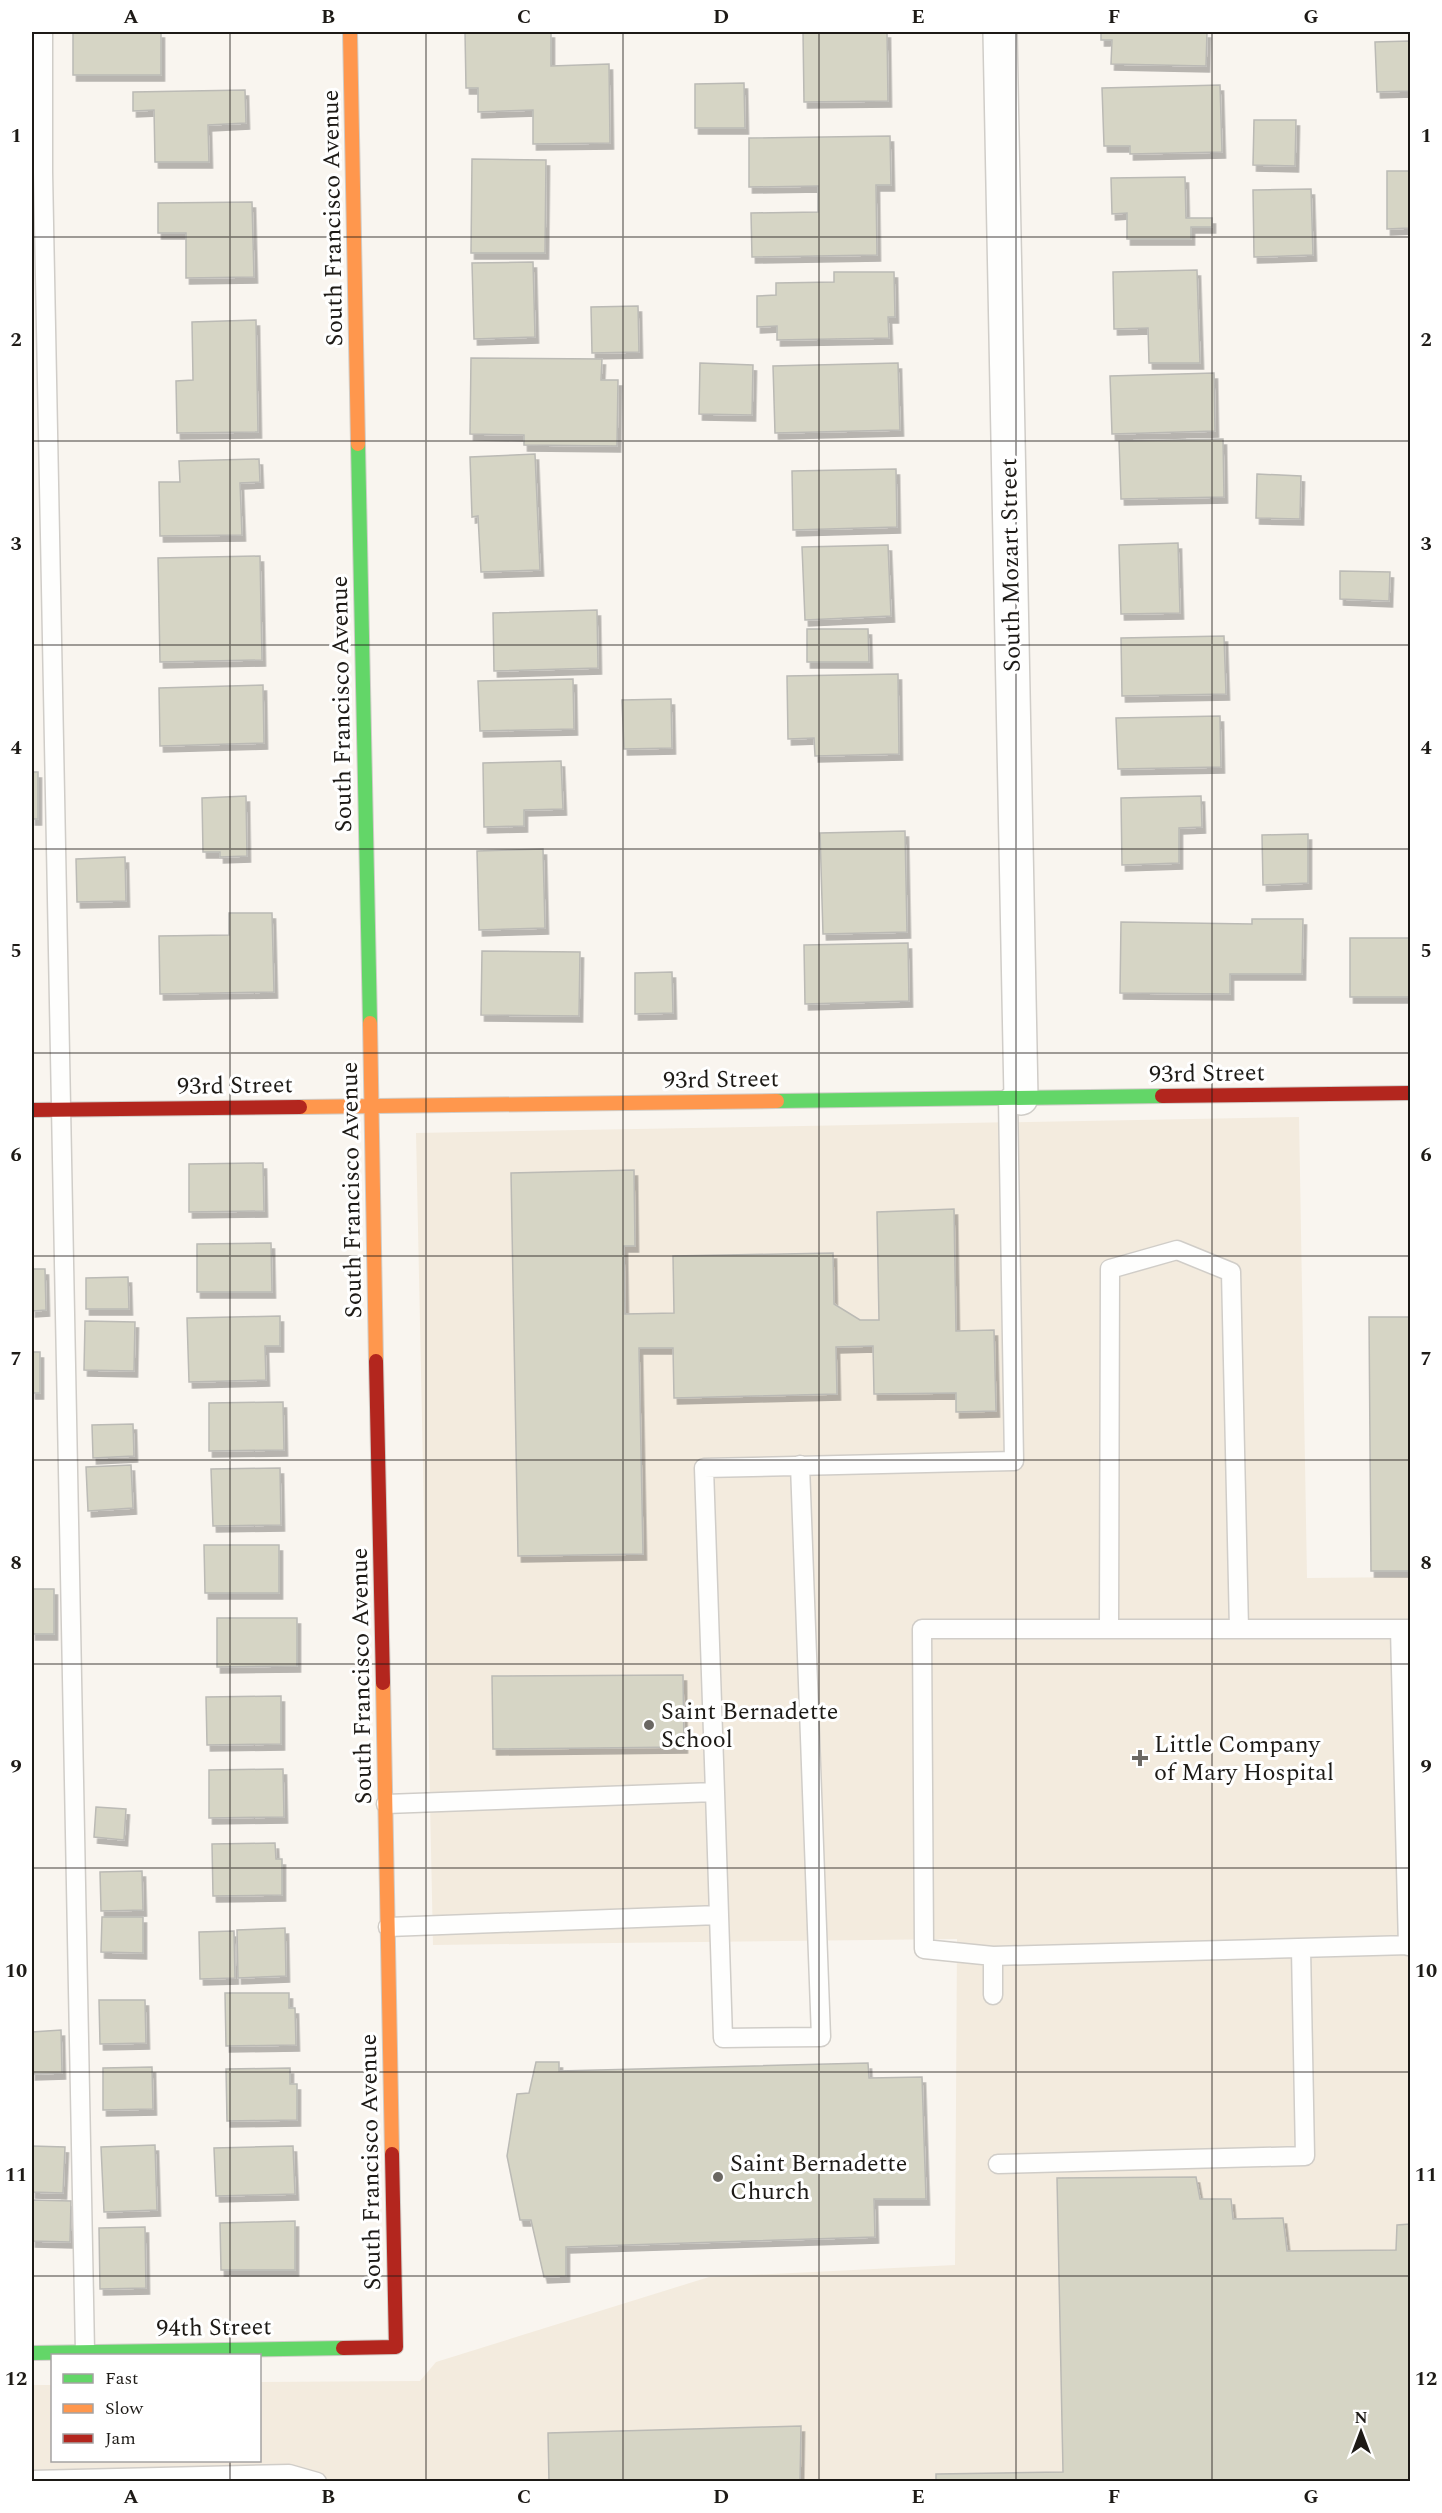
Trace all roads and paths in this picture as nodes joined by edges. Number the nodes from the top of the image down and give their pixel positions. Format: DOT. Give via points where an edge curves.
graph roads {
  1 [pos="43,32"];
  2 [pos="350,32"];
  3 [pos="1000,32"];
  4 [pos="1410,1093"];
  5 [pos="1014,1098"];
  6 [pos="372,1106"];
  7 [pos="32,1110"];
  8 [pos="60,1110"];
  9 [pos="800,1465"];
  10 [pos="1109,1629"];
  11 [pos="1239,1629"];
  12 [pos="1405,1629"];
  13 [pos="715,1792"];
  14 [pos="386,1804"];
  15 [pos="719,1915"];
  16 [pos="388,1927"];
  17 [pos="1409,1946"];
  18 [pos="1301,1949"];
  19 [pos="993,1956"];
  20 [pos="993,1995"];
  21 [pos="998,2164"];
  22 [pos="396,2347"];
  23 [pos="85,2352"];
  24 [pos="32,2353"];
  25 [pos="234,2478"];
  26 [pos="32,2480"];
  27 [pos="317,2481"];
  1 -- 8 [label="lane"];
  2 -- 6 [label="street, South Francisco Avenue"];
  3 -- 5 [label="street, South Mozart Street"];
  4 -- 5 [label="street, 93rd Street"];
  5 -- 6 [label="street, 93rd Street"];
  5 -- 9 [label="lane" via="1014,1461"];
  6 -- 8 [label="street, 93rd Street"];
  6 -- 14 [label="street, South Francisco Avenue"];
  7 -- 8 [label="street, 93rd Street"];
  8 -- 23 [label="lane"];
  9 -- 13 [label="lane" via="704,1468"];
  9 -- 15 [label="lane" via="821,2037 723,2038"];
  10 -- 11 [label="lane"];
  10 -- 11 [label="lane" via="1110,1269 1177,1250 1231,1272"];
  10 -- 19 [label="lane" via="922,1629 924,1949"];
  11 -- 12 [label="lane"];
  12 -- 17 [label="lane"];
  13 -- 14 [label="lane"];
  13 -- 15 [label="lane"];
  14 -- 16 [label="street, South Francisco Avenue"];
  15 -- 16 [label="lane"];
  16 -- 22 [label="street, South Francisco Avenue"];
  17 -- 18 [label="lane"];
  18 -- 19 [label="lane"];
  18 -- 21 [label="lane" via="1305,2156"];
  19 -- 20 [label="lane"];
  22 -- 23 [label="street, 94th Street"];
  23 -- 24 [label="street, 94th Street"];
  25 -- 26 [label="lane"];
  25 -- 27 [label="lane" via="289,2474"];
}
